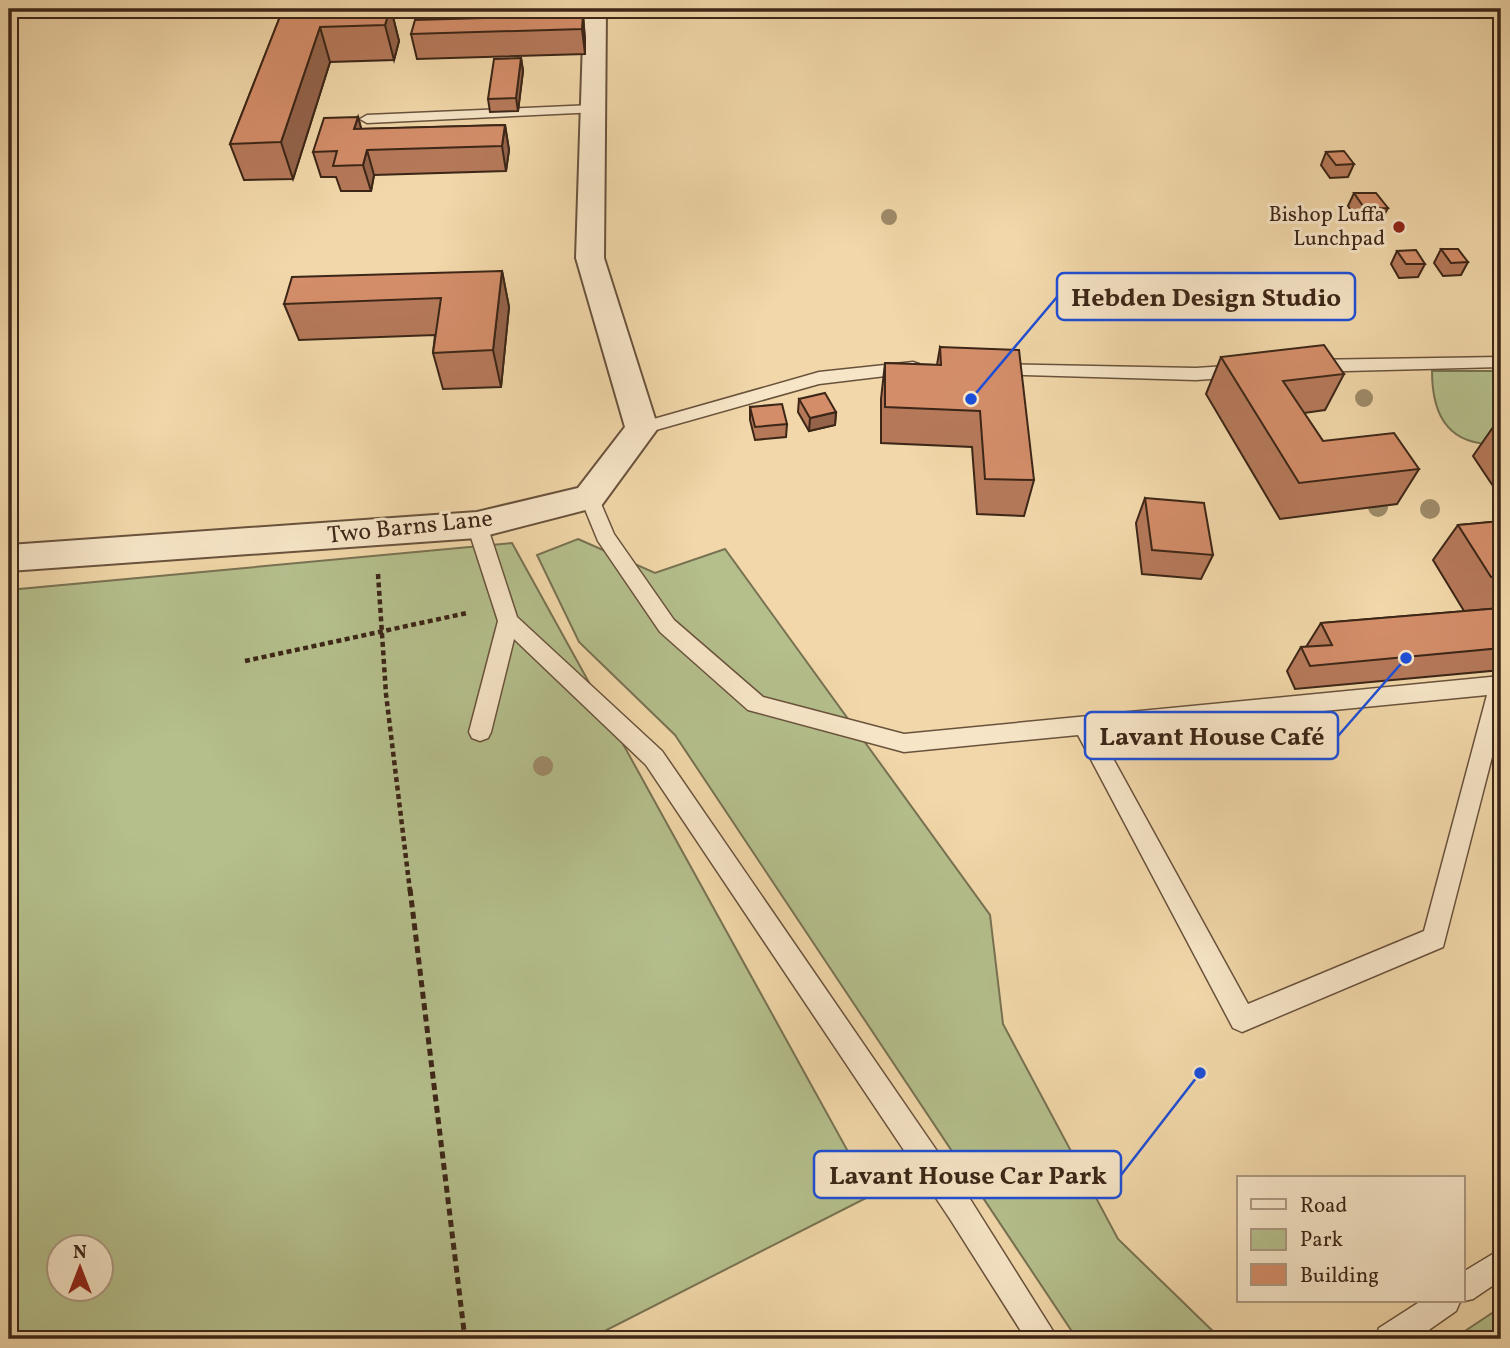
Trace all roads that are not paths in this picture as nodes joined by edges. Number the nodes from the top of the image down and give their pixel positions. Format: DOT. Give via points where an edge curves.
graph roads {
  1 [pos="414,9"];
  2 [pos="595,11"];
  3 [pos="506,18"];
  4 [pos="480,20"];
  5 [pos="593,108"];
  6 [pos="367,119"];
  7 [pos="1501,362"];
  8 [pos="1288,367"];
  9 [pos="936,369"];
  10 [pos="1262,369"];
  11 [pos="977,370"];
  12 [pos="642,428"];
  13 [pos="589,497"];
  14 [pos="477,525"];
  15 [pos="9,558"];
  16 [pos="505,613"];
  17 [pos="1501,685"];
  18 [pos="1084,726"];
  19 [pos="480,732"];
  20 [pos="1501,1263"];
  21 [pos="1464,1289"];
  22 [pos="1445,1302"];
  23 [pos="1043,1339"];
  24 [pos="1390,1339"];
  1 -- 4 [label="lane" via="429,19"];
  2 -- 3 [label="lane"];
  2 -- 5 [label="street"];
  5 -- 6 [label="lane"];
  5 -- 12 [label="street" via="590,258"];
  7 -- 8 [label="lane"];
  9 -- 12 [label="lane" via="819,378"];
  10 -- 11 [label="lane" via="1196,374"];
  12 -- 13 [label="street"];
  13 -- 14 [label="street, Two Barns Lane"];
  13 -- 18 [label="lane" via="605,536 667,626 756,704 905,743"];
  14 -- 15 [label="street, Two Barns Lane"];
  14 -- 16 [label="lane"];
  16 -- 19 [label="lane"];
  16 -- 23 [label="lane" via="654,758"];
  17 -- 18 [label="lane"];
  17 -- 18 [label="lane" via="1434,939 1242,1020"];
  20 -- 21 [label="lane"];
  22 -- 24 [label="lane"];
}
